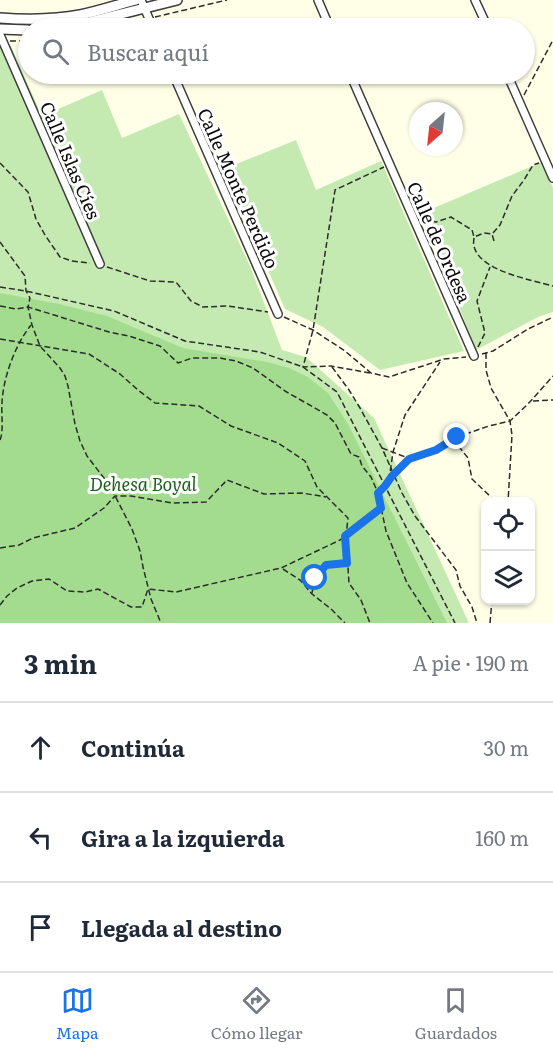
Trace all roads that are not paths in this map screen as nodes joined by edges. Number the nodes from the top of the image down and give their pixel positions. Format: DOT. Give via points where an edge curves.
graph roads {
  1 [pos="136,0"];
  2 [pos="177,0"];
  3 [pos="318,0"];
  4 [pos="475,0"];
  5 [pos="143,4"];
  6 [pos="0,18"];
  7 [pos="18,18"];
  8 [pos="50,18"];
  9 [pos="100,18"];
  10 [pos="149,18"];
  11 [pos="326,18"];
  12 [pos="483,18"];
  13 [pos="0,29"];
  14 [pos="18,30"];
  15 [pos="2,38"];
  16 [pos="18,75"];
  17 [pos="22,84"];
  18 [pos="177,84"];
  19 [pos="354,84"];
  20 [pos="512,84"];
  21 [pos="553,177"];
  22 [pos="100,264"];
  23 [pos="278,314"];
  24 [pos="474,356"];
  1 -- 8 [label="street" via="81,15"];
  2 -- 5 [label="street"];
  3 -- 11 [label="street"];
  4 -- 12 [label="street"];
  5 -- 9 [label="street"];
  5 -- 10 [label="street"];
  6 -- 7 [label="street"];
  13 -- 14 [label="street"];
  15 -- 16 [label="street, Calle Islas Cíes"];
  17 -- 22 [label="street, Calle Islas Cíes"];
  18 -- 23 [label="street, Calle Monte Perdido"];
  19 -- 24 [label="street, Calle de Ordesa"];
  20 -- 21 [label="street"];
}
